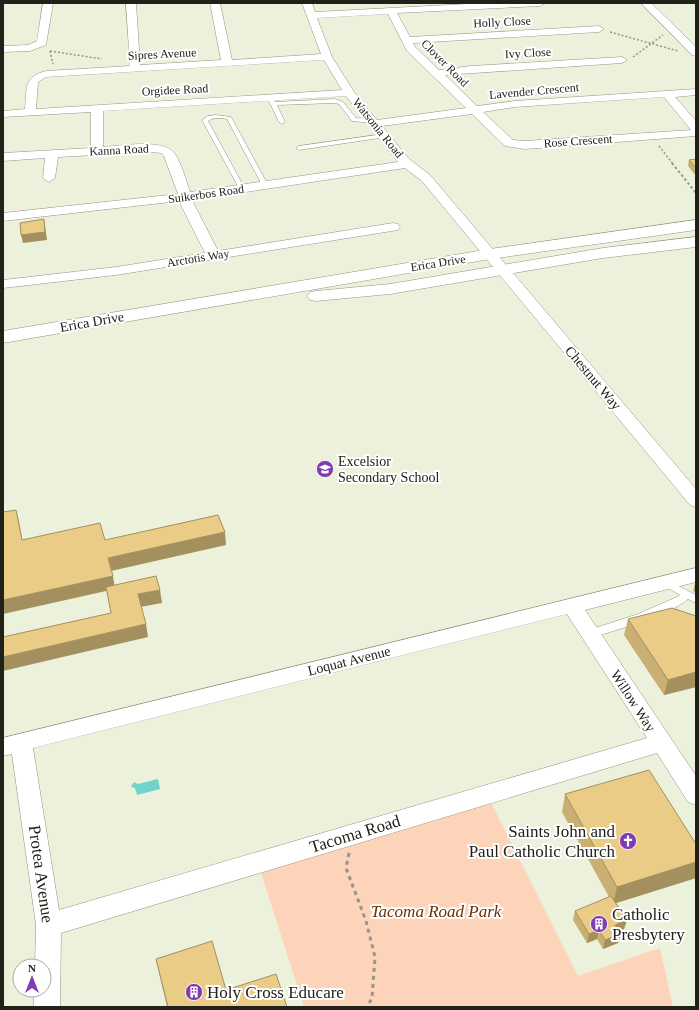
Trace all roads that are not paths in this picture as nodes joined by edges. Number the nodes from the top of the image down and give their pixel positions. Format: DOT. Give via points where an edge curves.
graph roads {
  1 [pos="48,3"];
  2 [pos="131,3"];
  3 [pos="215,3"];
  4 [pos="307,3"];
  5 [pos="540,3"];
  6 [pos="646,3"];
  7 [pos="474,5"];
  8 [pos="391,11"];
  9 [pos="311,15"];
  10 [pos="603,30"];
  11 [pos="676,33"];
  12 [pos="690,33"];
  13 [pos="407,40"];
  14 [pos="3,49"];
  15 [pos="696,53"];
  16 [pos="327,57"];
  17 [pos="626,60"];
  18 [pos="227,64"];
  19 [pos="134,65"];
  20 [pos="436,73"];
  21 [pos="696,92"];
  22 [pos="349,93"];
  23 [pos="666,94"];
  24 [pos="271,101"];
  25 [pos="97,108"];
  26 [pos="474,110"];
  27 [pos="30,112"];
  28 [pos="3,114"];
  29 [pos="282,122"];
  30 [pos="374,122"];
  31 [pos="696,128"];
  32 [pos="696,133"];
  33 [pos="384,136"];
  34 [pos="300,148"];
  35 [pos="97,151"];
  36 [pos="52,154"];
  37 [pos="3,156"];
  38 [pos="408,164"];
  39 [pos="49,178"];
  40 [pos="266,185"];
  41 [pos="242,189"];
  42 [pos="185,197"];
  43 [pos="3,217"];
  44 [pos="696,225"];
  45 [pos="393,227"];
  46 [pos="696,242"];
  47 [pos="490,254"];
  48 [pos="213,255"];
  49 [pos="502,269"];
  50 [pos="3,284"];
  51 [pos="181,307"];
  52 [pos="3,337"];
  53 [pos="696,501"];
  54 [pos="696,575"];
  55 [pos="666,582"];
  56 [pos="692,596"];
  57 [pos="572,606"];
  58 [pos="590,634"];
  59 [pos="661,743"];
  60 [pos="12,745"];
  61 [pos="696,795"];
  62 [pos="50,925"];
  63 [pos="47,1007"];
  1 -- 14 [label="street" via="43,41 36,47"];
  2 -- 19 [label="street"];
  3 -- 18 [label="street"];
  4 -- 9 [label="street, Watsonia Road"];
  5 -- 7 [label="street"];
  6 -- 11 [label="street"];
  7 -- 8 [label="street"];
  8 -- 9 [label="street"];
  8 -- 13 [label="street, Clover Road"];
  9 -- 16 [label="street, Watsonia Road"];
  10 -- 13 [label="street, Holly Close"];
  11 -- 12 [label="street"];
  11 -- 15 [label="street"];
  13 -- 20 [label="street, Clover Road" via="411,49"];
  16 -- 18 [label="street, Sipres Avenue"];
  16 -- 22 [label="street, Watsonia Road"];
  17 -- 20 [label="street, Ivy Close"];
  18 -- 19 [label="street, Sipres Avenue"];
  19 -- 27 [label="street, Sipres Avenue" via="38,76 33,81"];
  20 -- 26 [label="street, Clover Road"];
  21 -- 23 [label="street, Lavender Crescent"];
  22 -- 24 [label="street, Orgidee Road"];
  22 -- 30 [label="street, Watsonia Road"];
  23 -- 26 [label="street, Lavender Crescent" via="515,104"];
  23 -- 31 [label="street"];
  24 -- 25 [label="street, Orgidee Road"];
  24 -- 29 [label="lane"];
  24 -- 30 [label="lane" via="335,101 341,103 354,120"];
  25 -- 27 [label="street, Orgidee Road"];
  25 -- 35 [label="street"];
  26 -- 30 [label="street, Lavender Crescent"];
  26 -- 32 [label="street, Rose Crescent" via="507,141 514,144"];
  27 -- 28 [label="street, Orgidee Road"];
  30 -- 33 [label="street, Watsonia Road"];
  33 -- 34 [label="lane"];
  33 -- 38 [label="street, Watsonia Road"];
  35 -- 36 [label="street, Kanna Road"];
  35 -- 42 [label="street, Kanna Road" via="152,148 165,150 170,155"];
  36 -- 37 [label="street, Kanna Road"];
  36 -- 39 [label="street"];
  38 -- 40 [label="street, Suikerbos Road"];
  38 -- 47 [label="street, Watsonia Road" via="421,172"];
  40 -- 41 [label="street, Suikerbos Road"];
  40 -- 41 [label="lane" via="229,118 208,118 205,120"];
  41 -- 42 [label="street, Suikerbos Road"];
  42 -- 43 [label="street, Suikerbos Road"];
  42 -- 48 [label="street, Kanna Road"];
  44 -- 47 [label="main road, Erica Drive"];
  45 -- 48 [label="street, Arctotis Way"];
  46 -- 49 [label="main road, Erica Drive"];
  47 -- 49 [label="street, Chestnut Way"];
  47 -- 51 [label="main road, Erica Drive"];
  48 -- 50 [label="street, Arctotis Way" via="116,271"];
  49 -- 51 [label="main road, Erica Drive" via="363,292"];
  49 -- 53 [label="street, Chestnut Way"];
  51 -- 52 [label="main road, Erica Drive"];
  54 -- 55 [label="street, Loquat Avenue"];
  55 -- 56 [label="lane"];
  55 -- 57 [label="street, Loquat Avenue"];
  56 -- 58 [label="lane"];
  57 -- 58 [label="street, Willow Way"];
  57 -- 60 [label="street, Loquat Avenue"];
  58 -- 59 [label="street, Willow Way"];
  59 -- 61 [label="street, Willow Way"];
  59 -- 62 [label="street, Tacoma Road"];
  60 -- 62 [label="street, Protea Avenue"];
  62 -- 63 [label="street, Protea Avenue"];
}
